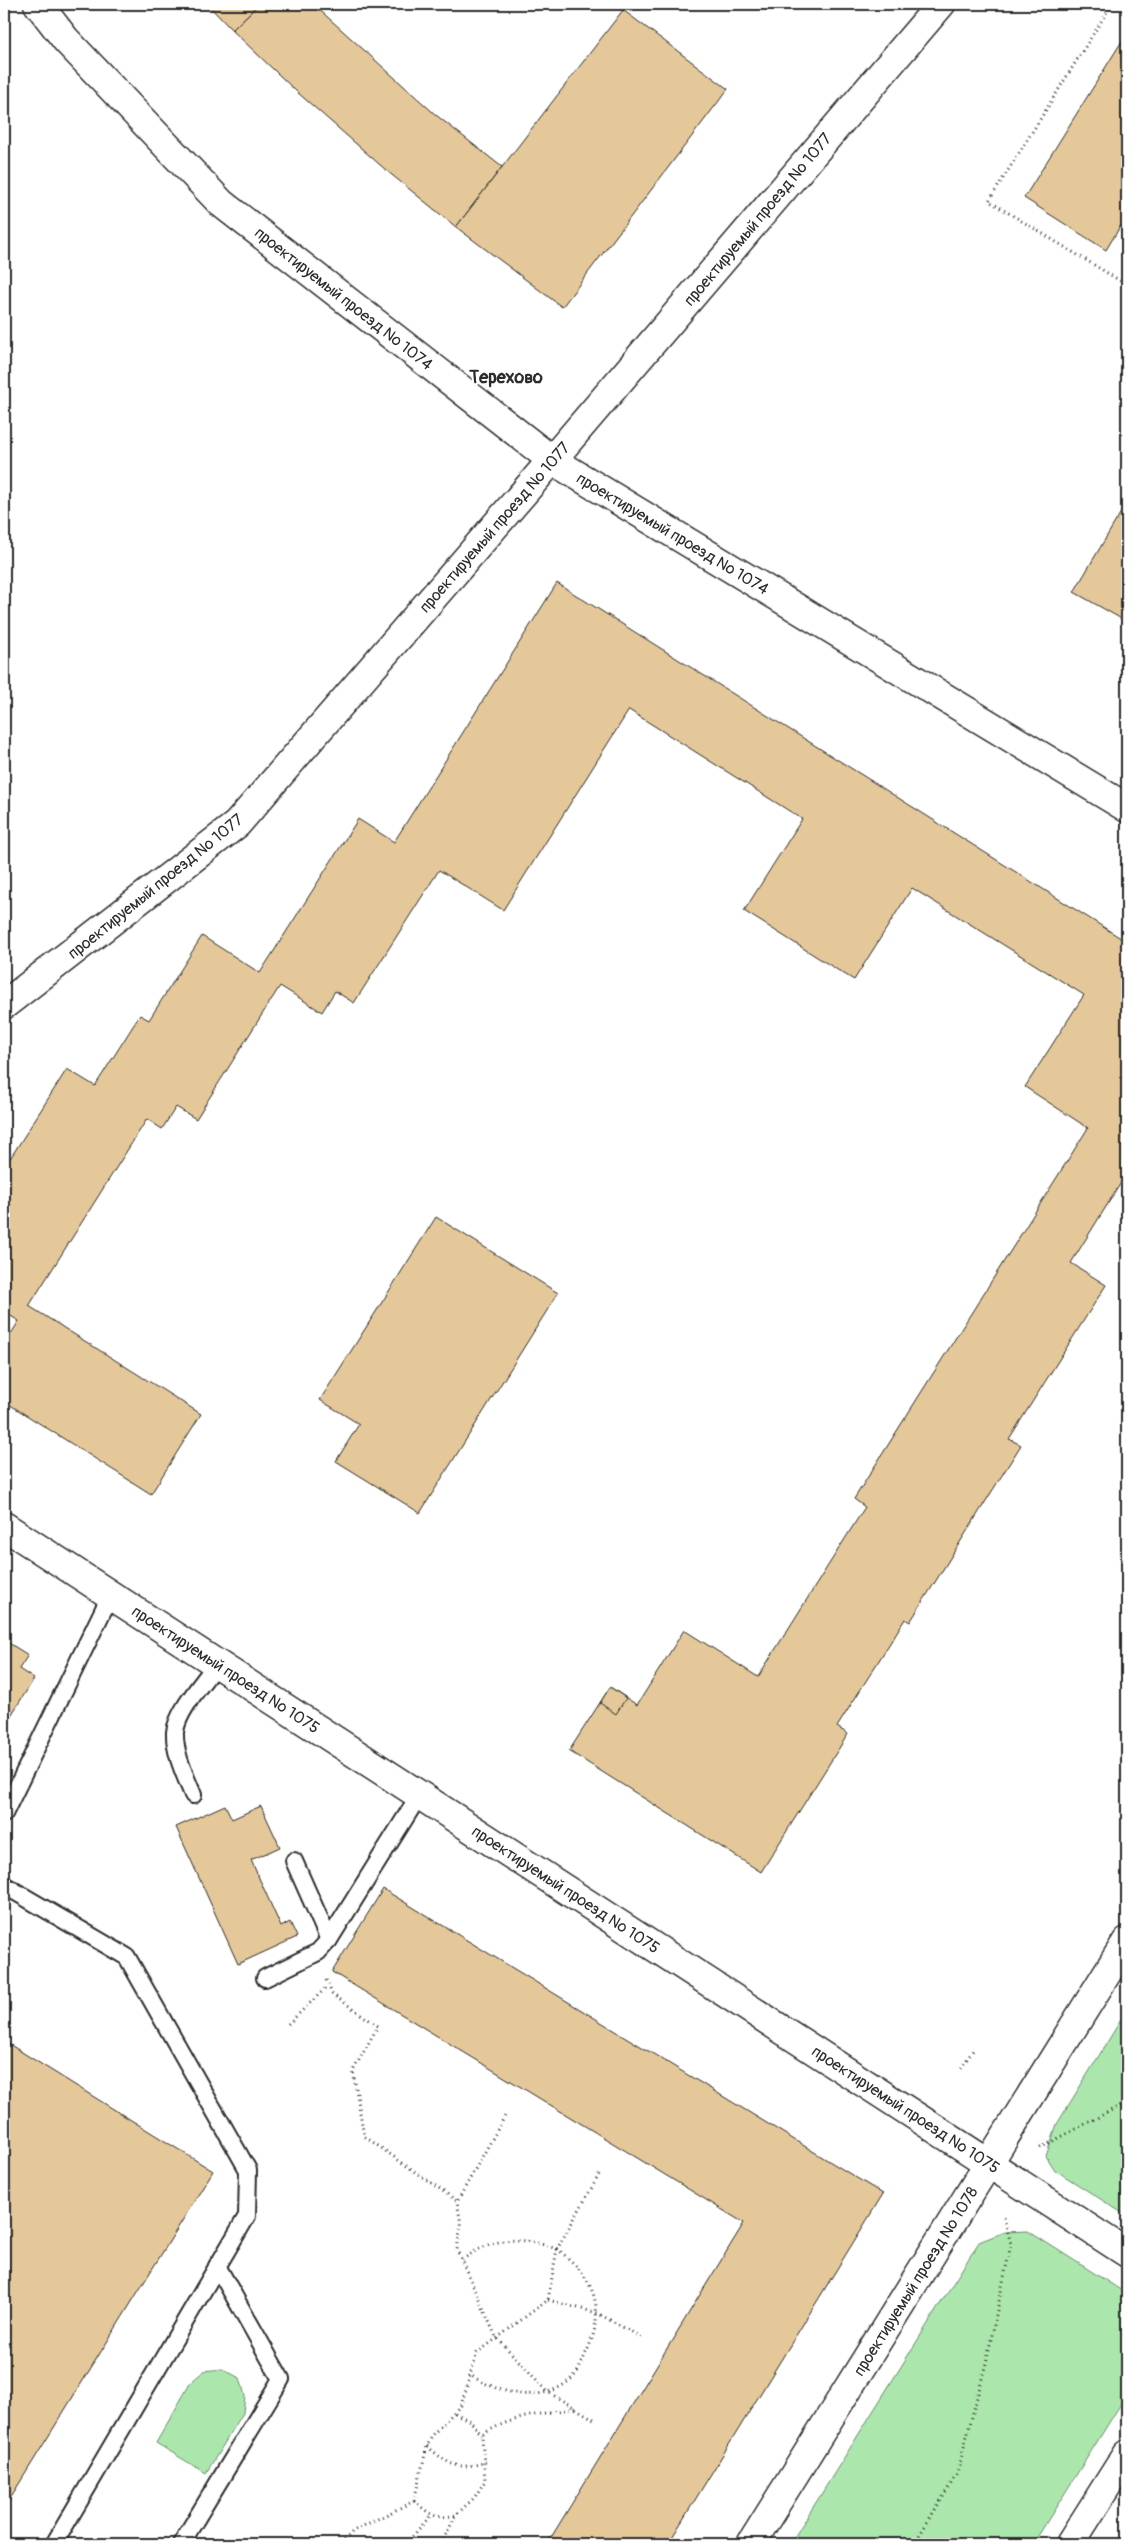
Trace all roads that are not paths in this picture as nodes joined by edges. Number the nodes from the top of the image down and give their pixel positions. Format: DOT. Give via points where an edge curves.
graph roads {
  1 [pos="38,4"];
  2 [pos="941,4"];
  3 [pos="552,460"];
  4 [pos="1127,808"];
  5 [pos="4,1005"];
  6 [pos="4,1526"];
  7 [pos="111,1594"];
  8 [pos="217,1663"];
  9 [pos="193,1794"];
  10 [pos="420,1794"];
  11 [pos="4,1814"];
  12 [pos="294,1861"];
  13 [pos="4,1885"];
  14 [pos="329,1940"];
  15 [pos="1127,1942"];
  16 [pos="265,1978"];
  17 [pos="989,2162"];
  18 [pos="1127,2253"];
  19 [pos="217,2266"];
  20 [pos="1127,2454"];
  21 [pos="54,2544"];
  22 [pos="181,2544"];
  23 [pos="751,2544"];
  24 [pos="1070,2544"];
  1 -- 3 [label="street, проектируемый проезд № 1074" via="66,40 221,203"];
  2 -- 3 [label="street, проектируемый проезд № 1077"];
  3 -- 4 [label="street, проектируемый проезд № 1074"];
  3 -- 5 [label="street, проектируемый проезд № 1077" via="237,824"];
  6 -- 7 [label="street, проектируемый проезд № 1075"];
  7 -- 8 [label="street, проектируемый проезд № 1075"];
  7 -- 11 [label="lane"];
  8 -- 9 [label="lane" via="180,1716 175,1732 180,1765"];
  8 -- 10 [label="street, проектируемый проезд № 1075"];
  10 -- 14 [label="lane"];
  10 -- 17 [label="street, проектируемый проезд № 1075"];
  12 -- 14 [label="lane"];
  13 -- 19 [label="lane" via="127,1957 248,2170 247,2216"];
  14 -- 16 [label="lane" via="318,1952"];
  15 -- 17 [label="street, проектируемый проезд № 1078"];
  17 -- 18 [label="street, проектируемый проезд № 1075"];
  17 -- 23 [label="street, проектируемый проезд № 1078"];
  19 -- 21 [label="lane"];
  19 -- 22 [label="lane" via="281,2379"];
  20 -- 24 [label="street"];
}
